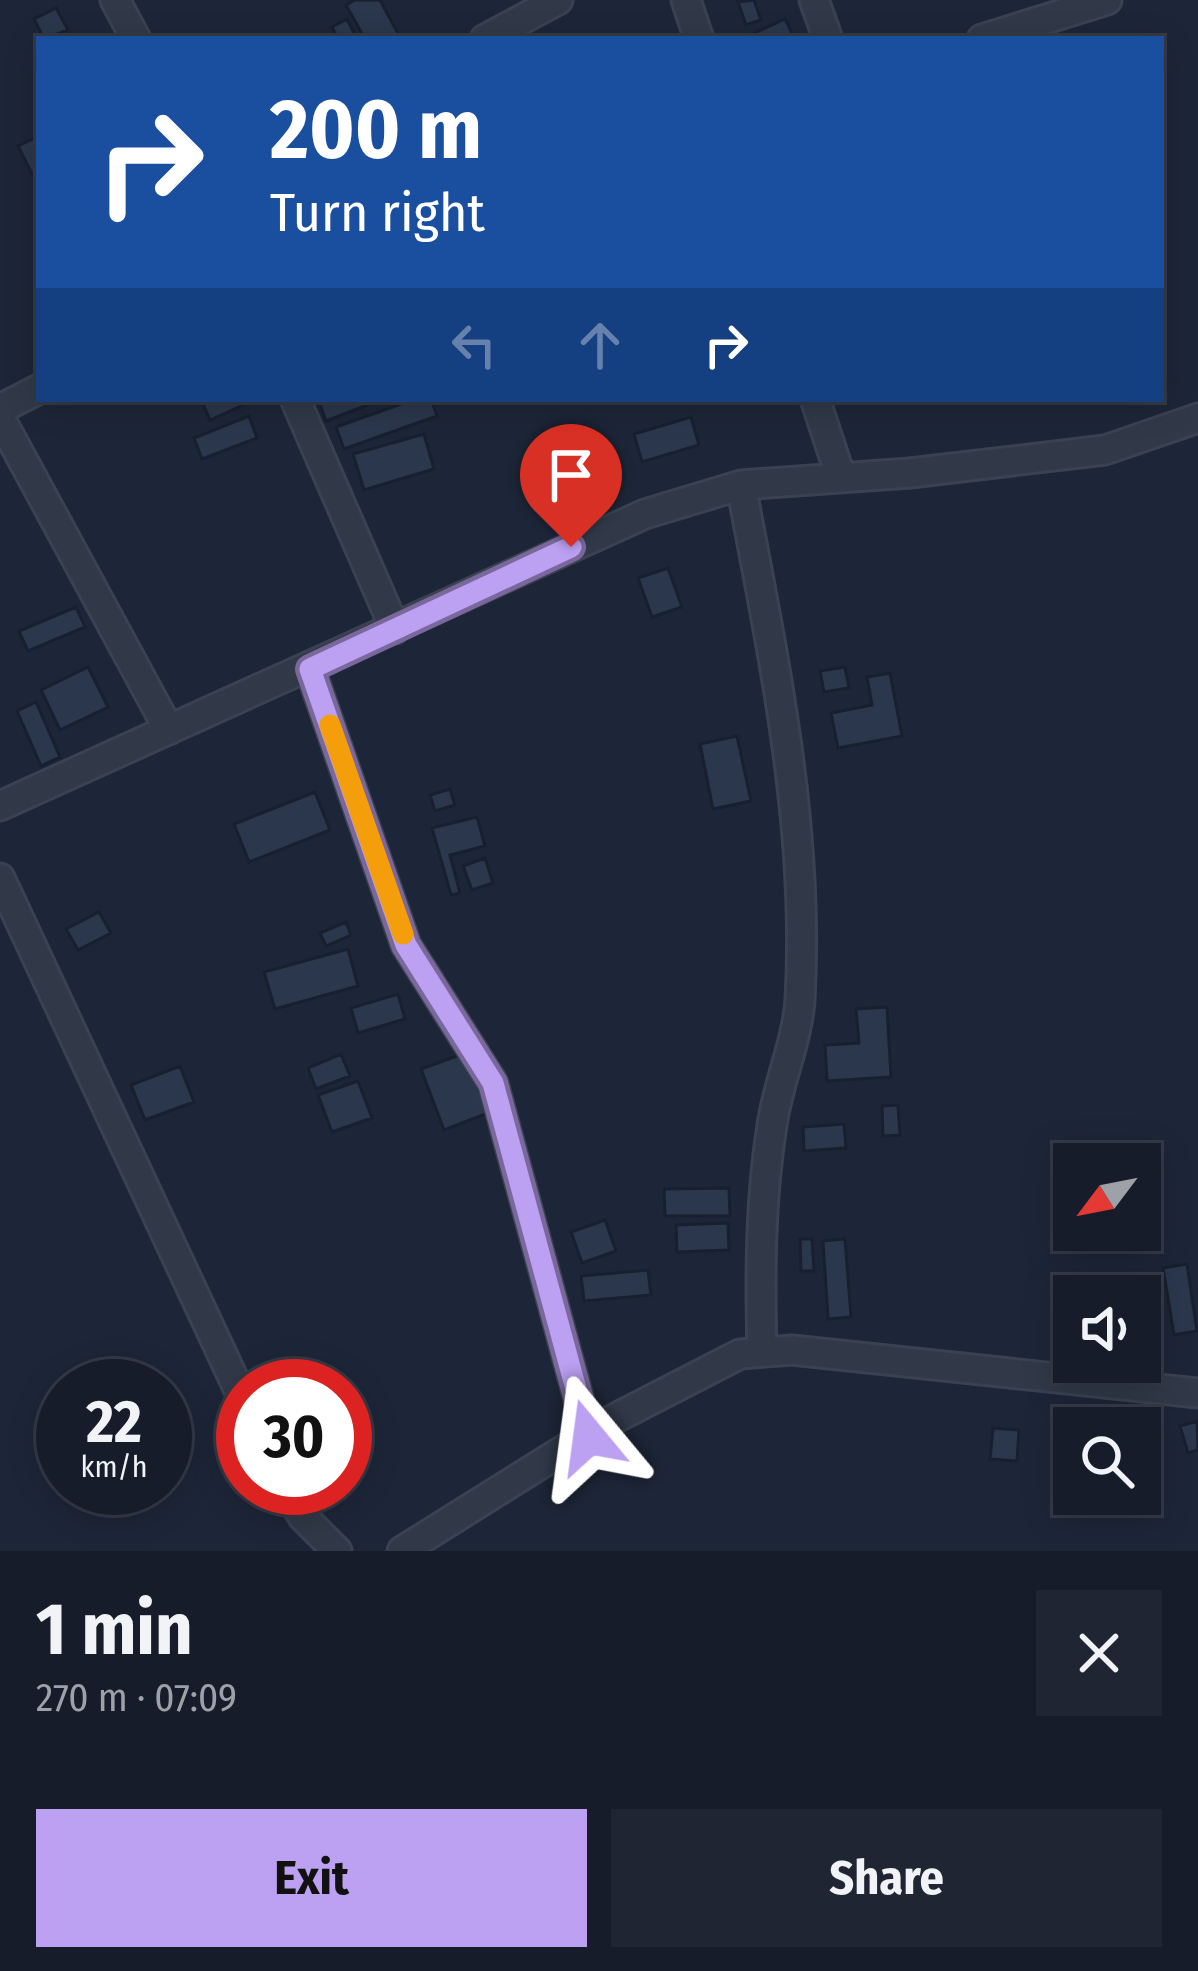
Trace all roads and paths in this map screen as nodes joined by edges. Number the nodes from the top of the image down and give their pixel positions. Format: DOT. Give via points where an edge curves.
graph roads {
  1 [pos="116,0"];
  2 [pos="558,0"];
  3 [pos="686,0"];
  4 [pos="814,0"];
  5 [pos="1107,0"];
  6 [pos="134,36"];
  7 [pos="491,36"];
  8 [pos="698,36"];
  9 [pos="827,36"];
  10 [pos="992,36"];
  11 [pos="36,391"];
  12 [pos="296,402"];
  13 [pos="816,402"];
  14 [pos="0,413"];
  15 [pos="1198,418"];
  16 [pos="841,478"];
  17 [pos="741,485"];
  18 [pos="395,629"];
  19 [pos="310,669"];
  20 [pos="169,730"];
  21 [pos="0,806"];
  22 [pos="0,878"];
  23 [pos="762,1352"];
  24 [pos="224,1359"];
  25 [pos="1198,1393"];
  26 [pos="589,1437"];
  27 [pos="302,1515"];
  28 [pos="337,1551"];
  29 [pos="402,1551"];
  1 -- 6 [label="street"];
  2 -- 7 [label="street"];
  3 -- 8 [label="street"];
  4 -- 9 [label="street"];
  5 -- 10 [label="street"];
  11 -- 14 [label="street"];
  12 -- 18 [label="street"];
  13 -- 16 [label="street"];
  14 -- 20 [label="street"];
  15 -- 16 [label="street" via="1105,449"];
  16 -- 17 [label="street"];
  17 -- 18 [label="street" via="645,514"];
  17 -- 23 [label="street" via="789,740 800,896 800,1006 761,1204"];
  18 -- 19 [label="street"];
  19 -- 20 [label="street"];
  19 -- 26 [label="street" via="406,945 493,1083"];
  20 -- 21 [label="street"];
  22 -- 24 [label="street"];
  23 -- 25 [label="street"];
  23 -- 26 [label="street" via="740,1354"];
  26 -- 29 [label="street"];
  27 -- 28 [label="street"];
}
